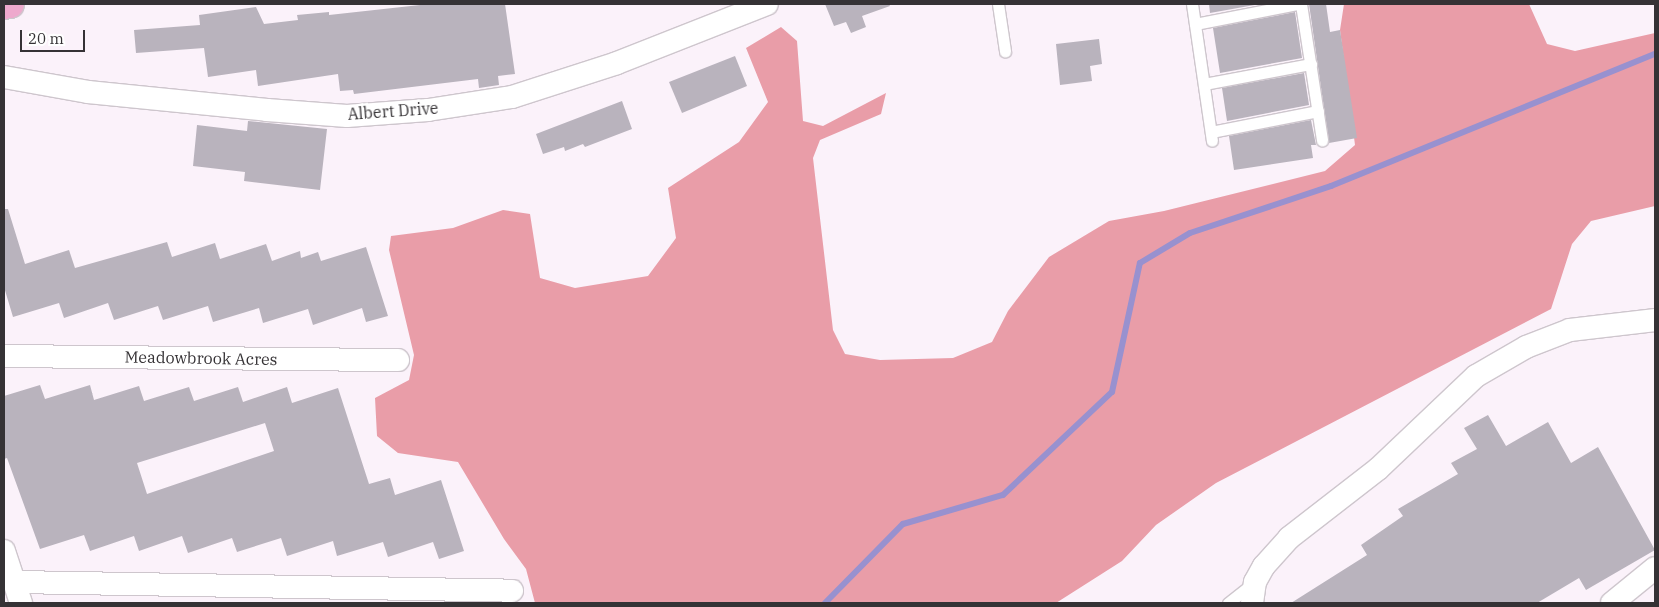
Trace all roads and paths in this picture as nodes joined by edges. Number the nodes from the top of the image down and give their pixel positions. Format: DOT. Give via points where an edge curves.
graph roads {
  1 [pos="10,4"];
  2 [pos="767,4"];
  3 [pos="998,4"];
  4 [pos="1192,4"];
  5 [pos="1300,4"];
  6 [pos="4,5"];
  7 [pos="1195,24"];
  8 [pos="1005,51"];
  9 [pos="1311,64"];
  10 [pos="4,77"];
  11 [pos="1204,84"];
  12 [pos="1318,111"];
  13 [pos="1322,140"];
  14 [pos="1655,320"];
  15 [pos="4,356"];
  16 [pos="398,360"];
  17 [pos="4,551"];
  18 [pos="1655,568"];
  19 [pos="512,590"];
  20 [pos="18,593"];
  21 [pos="1254,593"];
  22 [pos="361,596"];
  23 [pos="1228,603"];
  24 [pos="1612,603"];
  1 -- 6 [label="main road"];
  2 -- 10 [label="street, Albert Drive" via="617,63 512,97 428,110 347,116 268,110 88,92"];
  3 -- 8 [label="lane"];
  4 -- 7 [label="lane"];
  5 -- 7 [label="lane"];
  5 -- 9 [label="lane"];
  7 -- 11 [label="lane"];
  9 -- 11 [label="lane"];
  9 -- 12 [label="lane"];
  11 -- 12 [label="lane" via="1211,136"];
  12 -- 13 [label="lane"];
  14 -- 21 [label="street" via="1570,330 1526,347 1476,376 1378,469 1289,538 1264,566"];
  15 -- 16 [label="street, Meadowbrook Acres"];
  17 -- 20 [label="street"];
  18 -- 24 [label="street"];
  19 -- 22 [label="street"];
  20 -- 22 [label="street"];
  21 -- 23 [label="lane"];
}
